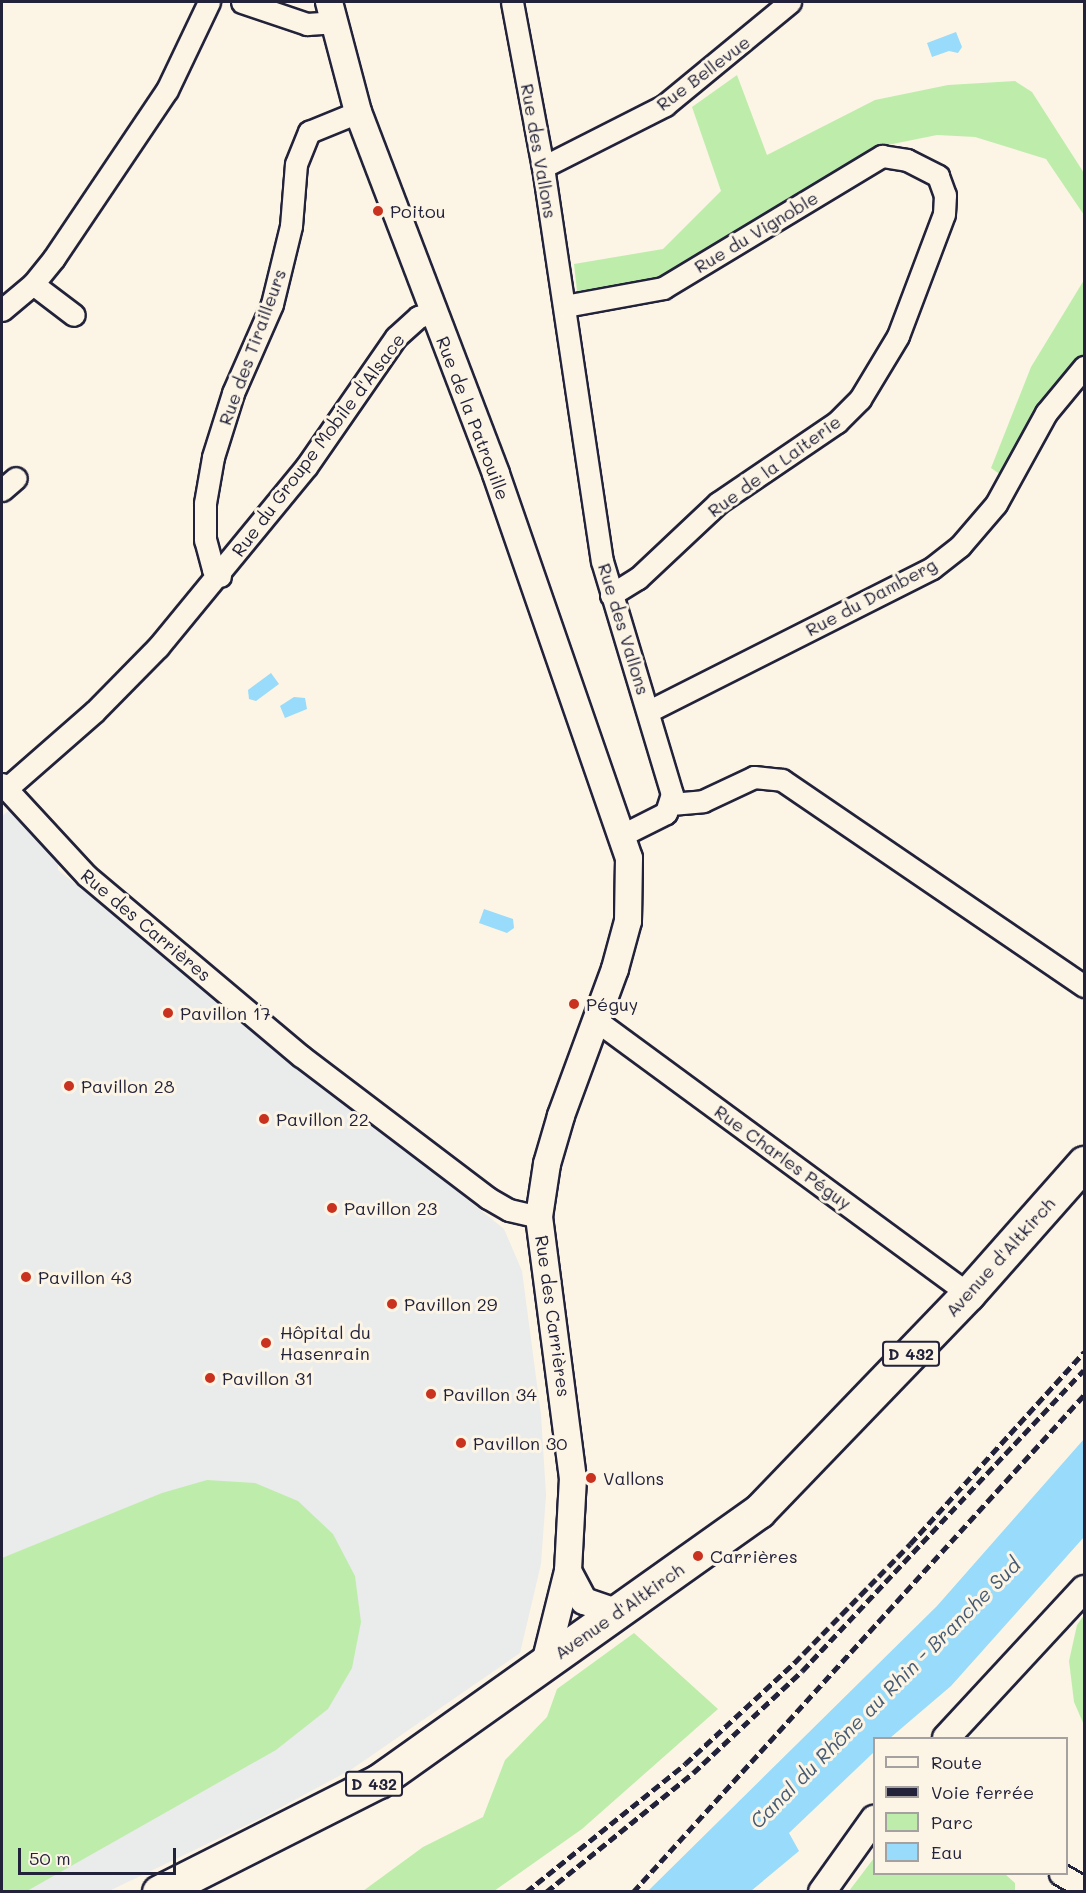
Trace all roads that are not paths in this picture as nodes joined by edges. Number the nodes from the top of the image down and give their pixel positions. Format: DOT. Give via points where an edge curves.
graph roads {
  1 [pos="208,2"];
  2 [pos="242,2"];
  3 [pos="512,2"];
  4 [pos="790,2"];
  5 [pos="331,12"];
  6 [pos="358,112"];
  7 [pos="543,167"];
  8 [pos="938,176"];
  9 [pos="33,284"];
  10 [pos="565,306"];
  11 [pos="2,310"];
  12 [pos="433,312"];
  13 [pos="74,315"];
  14 [pos="1084,367"];
  15 [pos="220,576"];
  16 [pos="611,595"];
  17 [pos="649,711"];
  18 [pos="4,786"];
  19 [pos="671,804"];
  20 [pos="624,834"];
  21 [pos="1084,986"];
  22 [pos="597,1021"];
  23 [pos="1084,1163"];
  24 [pos="539,1216"];
  25 [pos="968,1294"];
  26 [pos="568,1571"];
  27 [pos="1084,1589"];
  28 [pos="619,1613"];
  29 [pos="557,1653"];
  30 [pos="947,1737"];
  31 [pos="873,1820"];
  32 [pos="1062,1875"];
  33 [pos="1084,1888"];
  34 [pos="159,1892"];
  35 [pos="822,1892"];
  1 -- 9 [label="street" via="167,90"];
  2 -- 5 [label="street" via="307,24"];
  3 -- 7 [label="street, Rue des Vallons"];
  4 -- 7 [label="street, Rue Bellevue" via="665,105"];
  5 -- 6 [label="street, Rue de la Patrouille"];
  6 -- 12 [label="street, Rue de la Patrouille"];
  6 -- 15 [label="street, Rue des Tirailleurs" via="309,132 296,164 291,226 272,304 233,393 213,457 205,503 205,540 213,570"];
  7 -- 10 [label="street, Rue des Vallons"];
  8 -- 10 [label="street, Rue du Vignoble" via="907,160 882,156 663,288"];
  8 -- 16 [label="street, Rue de la Laiterie" via="945,195 944,214 898,336 860,399 837,422 718,503 638,578"];
  9 -- 11 [label="street"];
  9 -- 13 [label="street"];
  10 -- 16 [label="street, Rue des Vallons" via="602,561"];
  12 -- 15 [label="street, Rue du Groupe Mobile d'Alsace" via="418,317 396,337 306,467"];
  12 -- 20 [label="street, Rue de la Patrouille" via="496,474"];
  14 -- 17 [label="street, Rue du Damberg" via="1046,413 996,504 960,546 932,568"];
  15 -- 18 [label="street, Rue du Groupe Mobile d'Alsace" via="94,711"];
  16 -- 17 [label="street, Rue des Vallons"];
  17 -- 19 [label="street, Rue des Vallons"];
  18 -- 24 [label="street, Rue des Carrières" via="87,876 301,1056 488,1198 509,1210"];
  19 -- 20 [label="street" via="657,820"];
  19 -- 21 [label="street" via="703,801 754,777 782,780"];
  20 -- 22 [label="street" via="629,858 628,921"];
  22 -- 24 [label="street" via="556,1135"];
  22 -- 25 [label="street, Rue Charles Péguy"];
  23 -- 25 [label="main road, Avenue d'Altkirch / D 432"];
  24 -- 26 [label="street, Rue des Carrières" via="573,1478"];
  25 -- 28 [label="main road, Avenue d'Altkirch / D 432" via="759,1511"];
  26 -- 28 [label="street" via="584,1601"];
  26 -- 29 [label="street, Rue des Carrières" via="558,1614"];
  27 -- 30 [label="street"];
  28 -- 29 [label="main road, Avenue d'Altkirch / D 432"];
  29 -- 34 [label="main road, Avenue d'Altkirch / D 432" via="379,1781"];
  31 -- 35 [label="street"];
  32 -- 33 [label="street"];
}
